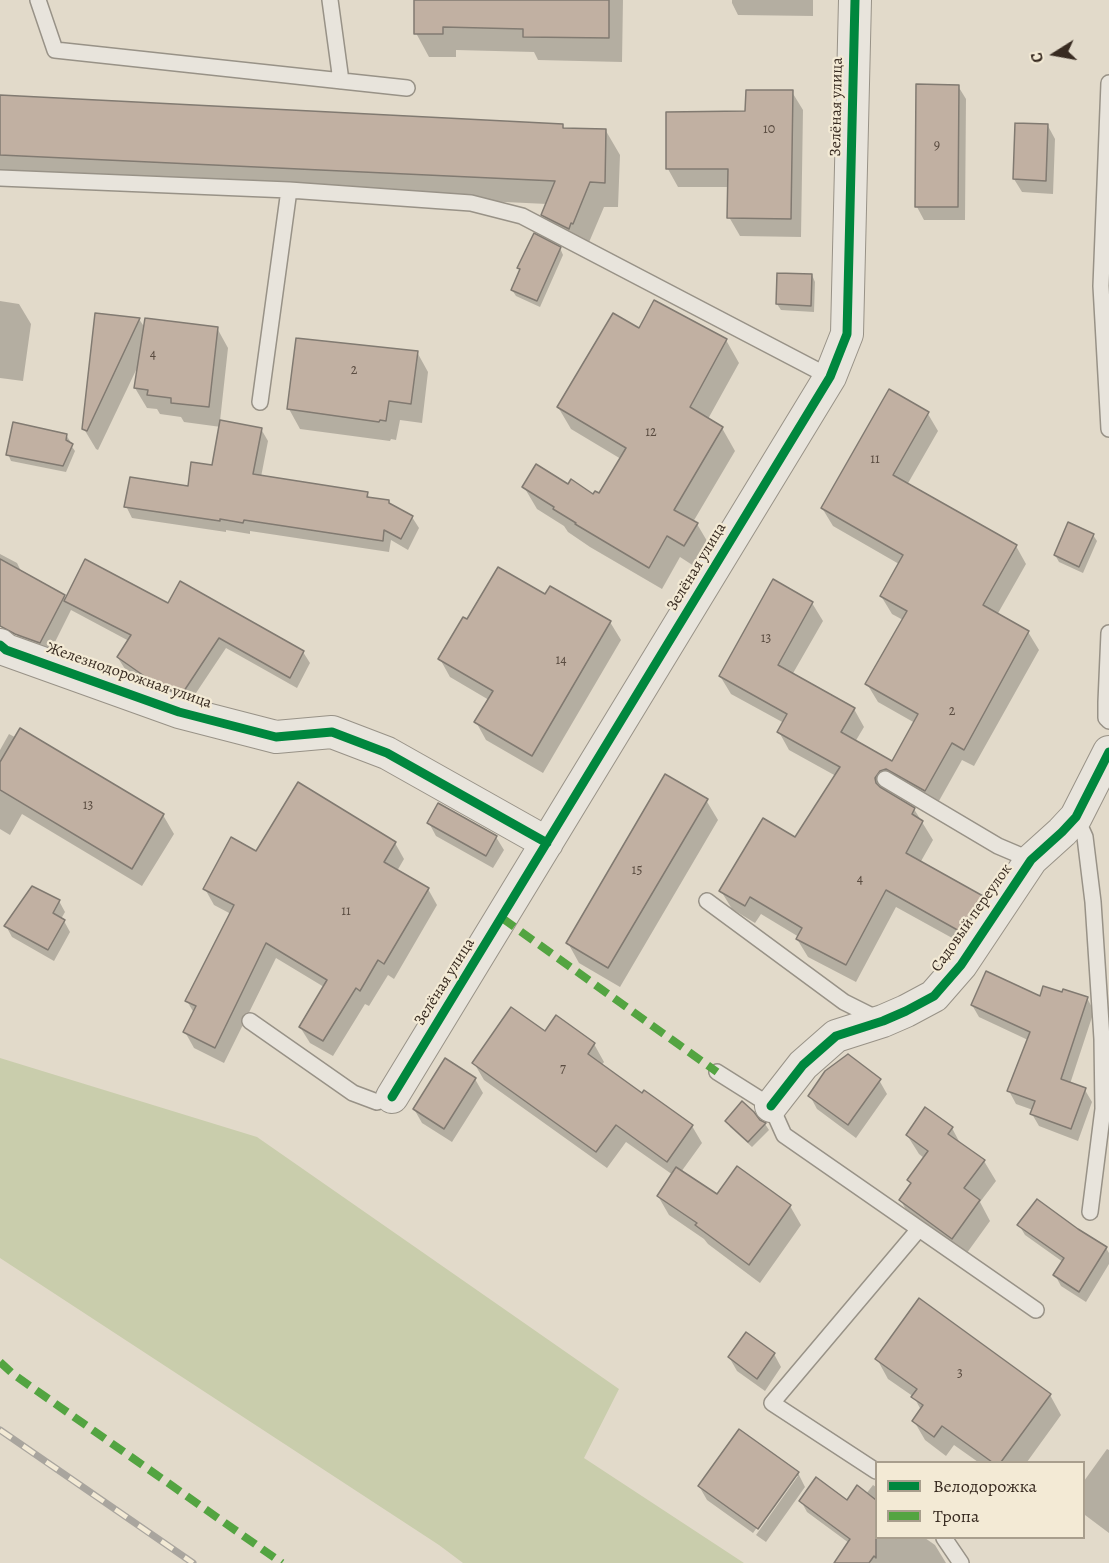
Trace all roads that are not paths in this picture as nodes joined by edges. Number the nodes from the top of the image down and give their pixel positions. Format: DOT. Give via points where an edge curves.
graph roads {
  1 [pos="38,0"];
  2 [pos="330,0"];
  3 [pos="855,0"];
  4 [pos="341,81"];
  5 [pos="1109,83"];
  6 [pos="407,88"];
  7 [pos="0,178"];
  8 [pos="289,190"];
  9 [pos="830,377"];
  10 [pos="260,402"];
  11 [pos="1109,429"];
  12 [pos="1109,633"];
  13 [pos="0,645"];
  14 [pos="1109,721"];
  15 [pos="1109,752"];
  16 [pos="885,779"];
  17 [pos="1076,817"];
  18 [pos="547,843"];
  19 [pos="1031,860"];
  20 [pos="706,901"];
  21 [pos="250,1021"];
  22 [pos="883,1022"];
  23 [pos="717,1072"];
  24 [pos="392,1096"];
  25 [pos="771,1106"];
  26 [pos="1090,1212"];
  27 [pos="919,1229"];
  28 [pos="1036,1310"];
  29 [pos="875,1470"];
  30 [pos="945,1539"];
  31 [pos="961,1563"];
  1 -- 4 [label="lane" via="55,50"];
  2 -- 4 [label="lane"];
  3 -- 9 [label="street, Зелёная улица" via="847,334"];
  4 -- 6 [label="lane"];
  5 -- 11 [label="lane" via="1101,286"];
  7 -- 8 [label="lane"];
  8 -- 9 [label="lane" via="471,203 522,216"];
  8 -- 10 [label="lane"];
  9 -- 18 [label="street, Зелёная улица"];
  12 -- 14 [label="lane"];
  13 -- 18 [label="street, Железнодорожная улица" via="179,712 276,737 332,732 387,753"];
  15 -- 17 [label="street, Садовый переулок"];
  16 -- 19 [label="lane" via="998,846"];
  17 -- 19 [label="street, Садовый переулок"];
  17 -- 26 [label="lane" via="1085,837 1093,902 1102,1039 1103,1108"];
  18 -- 24 [label="street, Зелёная улица"];
  19 -- 22 [label="street, Садовый переулок" via="961,965 934,996"];
  20 -- 22 [label="lane" via="844,1002"];
  21 -- 24 [label="lane" via="353,1093 377,1102"];
  22 -- 25 [label="street, Садовый переулок" via="836,1035 802,1065"];
  23 -- 25 [label="lane"];
  25 -- 27 [label="lane" via="784,1135"];
  27 -- 28 [label="lane"];
  27 -- 29 [label="lane" via="772,1403"];
  30 -- 31 [label="lane"];
}
